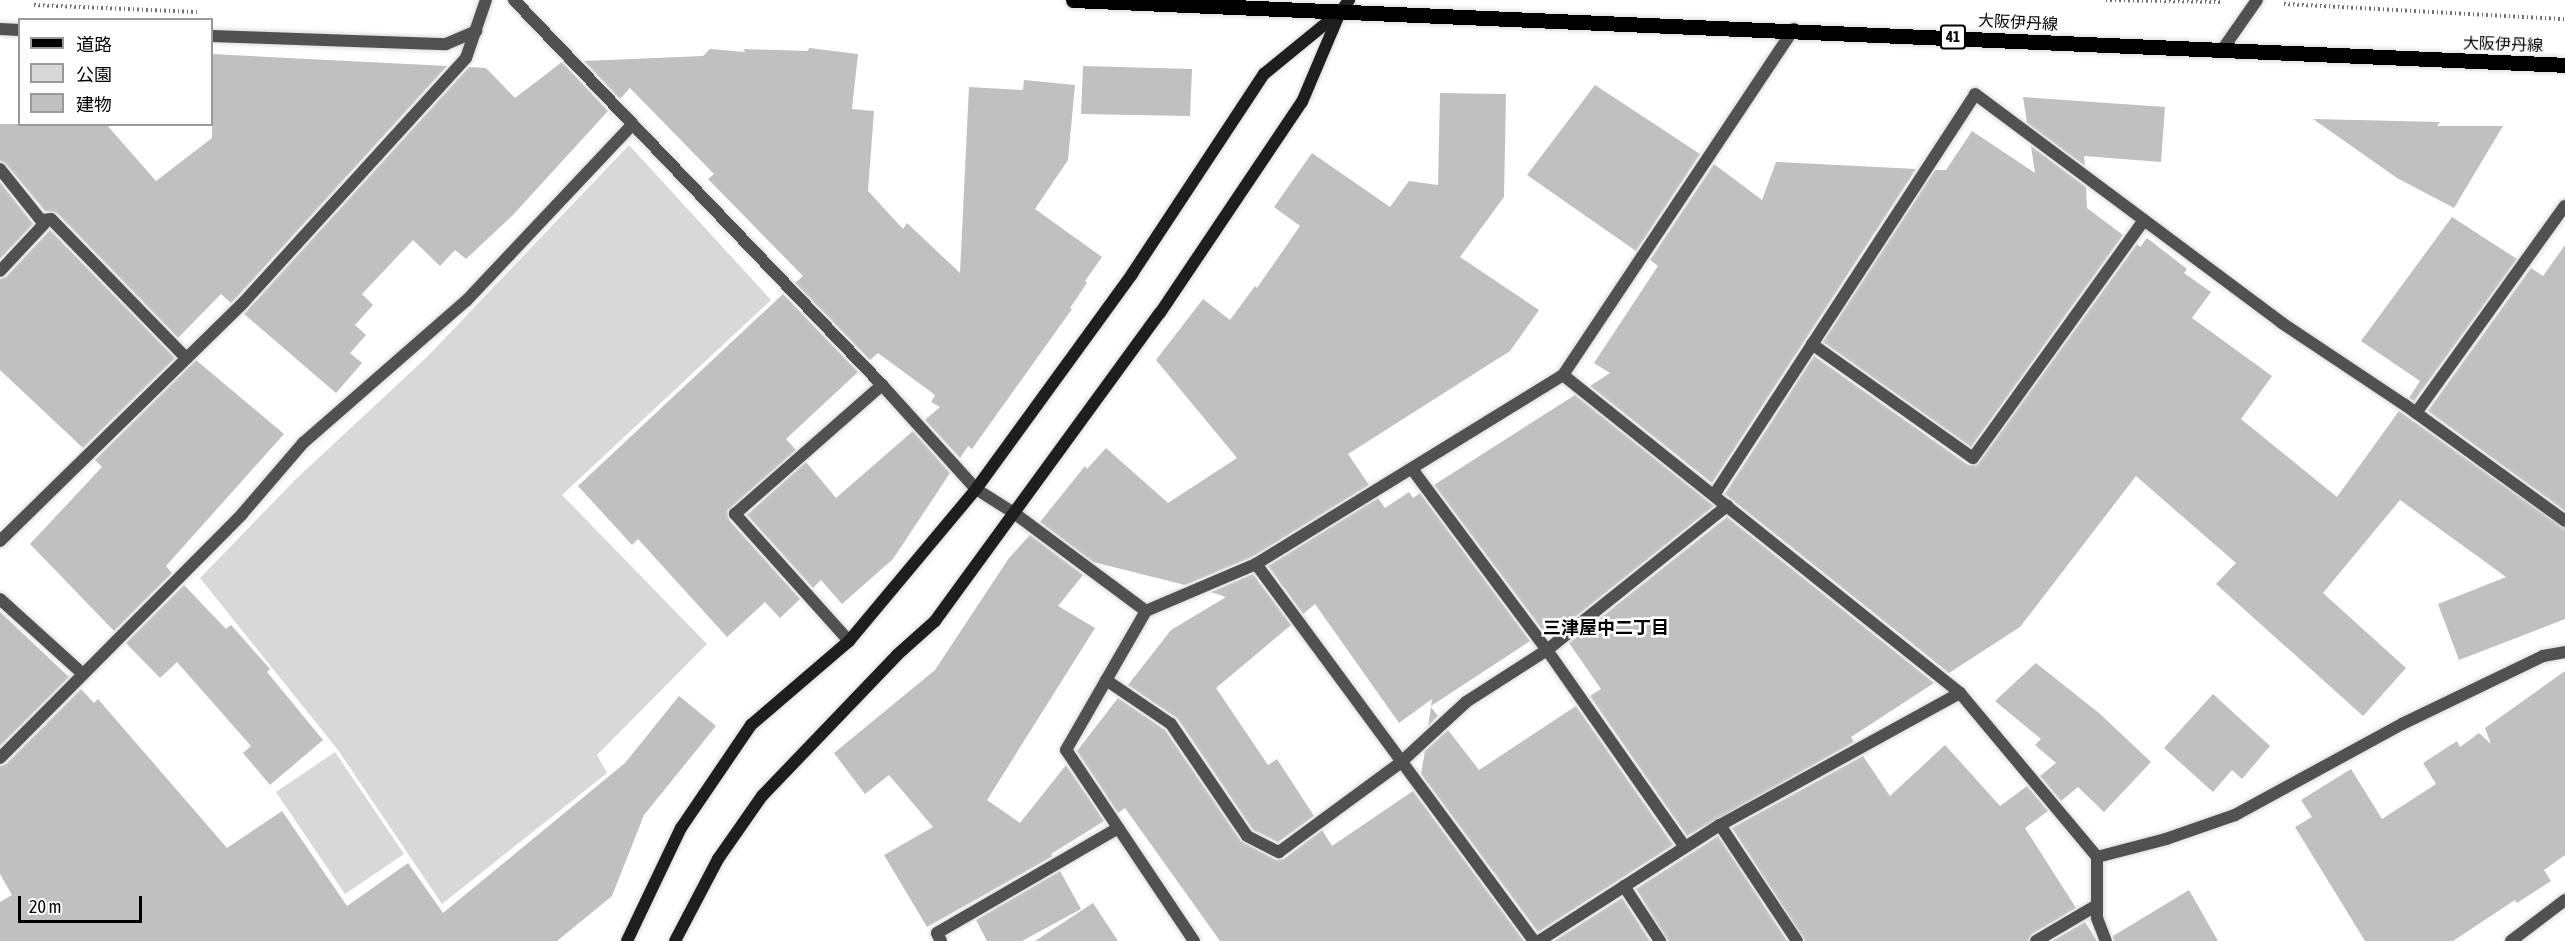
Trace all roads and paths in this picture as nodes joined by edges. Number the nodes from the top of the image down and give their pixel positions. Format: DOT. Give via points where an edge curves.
graph roads {
  1 [pos="486,0"];
  2 [pos="514,0"];
  3 [pos="1073,0"];
  4 [pos="2106,0"];
  5 [pos="2256,2"];
  6 [pos="1222,3"];
  7 [pos="1345,5"];
  8 [pos="2565,19"];
  9 [pos="0,29"];
  10 [pos="1794,29"];
  11 [pos="18,30"];
  12 [pos="476,31"];
  13 [pos="213,36"];
  14 [pos="2222,50"];
  15 [pos="2565,65"];
  16 [pos="633,124"];
  17 [pos="0,170"];
  18 [pos="2565,206"];
  19 [pos="42,220"];
  20 [pos="2144,220"];
  21 [pos="0,271"];
  22 [pos="1812,344"];
  23 [pos="186,358"];
  24 [pos="1563,375"];
  25 [pos="882,385"];
  26 [pos="2416,413"];
  27 [pos="1412,469"];
  28 [pos="976,489"];
  29 [pos="1714,495"];
  30 [pos="1726,506"];
  31 [pos="1014,513"];
  32 [pos="2565,521"];
  33 [pos="0,541"];
  34 [pos="1256,564"];
  35 [pos="0,599"];
  36 [pos="1146,611"];
  37 [pos="849,641"];
  38 [pos="1547,650"];
  39 [pos="2565,652"];
  40 [pos="83,674"];
  41 [pos="1106,680"];
  42 [pos="1960,693"];
  43 [pos="0,758"];
  44 [pos="1400,762"];
  45 [pos="1720,825"];
  46 [pos="1118,828"];
  47 [pos="1684,846"];
  48 [pos="2097,857"];
  49 [pos="1624,886"];
  50 [pos="2565,900"];
  51 [pos="2097,904"];
  52 [pos="627,941"];
  53 [pos="675,941"];
  54 [pos="941,941"];
  55 [pos="1194,941"];
  56 [pos="1534,941"];
  57 [pos="1539,941"];
  58 [pos="1660,941"];
  59 [pos="1797,941"];
  60 [pos="2036,941"];
  61 [pos="2106,941"];
  62 [pos="2511,941"];
  1 -- 12 [label="street"];
  2 -- 16 [label="street"];
  3 -- 6 [label="main road, 大阪伊丹線 / 41"];
  4 -- 5 [label="path"];
  5 -- 8 [label="path"];
  5 -- 14 [label="street"];
  6 -- 7 [label="main road, 大阪伊丹線 / 41"];
  7 -- 10 [label="main road, 大阪伊丹線 / 41"];
  7 -- 28 [label="street" via="1264,74 1132,273"];
  7 -- 31 [label="street" via="1302,102 1160,313"];
  9 -- 11 [label="street"];
  10 -- 14 [label="main road, 大阪伊丹線 / 41"];
  10 -- 24 [label="street"];
  12 -- 13 [label="street" via="446,44"];
  12 -- 23 [label="street" via="466,58 243,303"];
  14 -- 15 [label="main road, 大阪伊丹線 / 41"];
  16 -- 25 [label="street"];
  16 -- 40 [label="street" via="466,301 303,443 242,514"];
  17 -- 19 [label="street"];
  18 -- 26 [label="street"];
  19 -- 21 [label="street" via="44,224"];
  19 -- 23 [label="street" via="51,219"];
  20 -- 22 [label="street" via="1973,458"];
  20 -- 22 [label="street" via="1975,94"];
  20 -- 26 [label="street" via="2282,323"];
  22 -- 29 [label="street"];
  23 -- 33 [label="street"];
  24 -- 27 [label="street"];
  24 -- 29 [label="street"];
  25 -- 28 [label="street"];
  25 -- 37 [label="street" via="735,514"];
  26 -- 32 [label="street"];
  27 -- 34 [label="street"];
  27 -- 38 [label="street"];
  28 -- 31 [label="street"];
  28 -- 37 [label="street"];
  29 -- 30 [label="street"];
  30 -- 38 [label="street"];
  30 -- 42 [label="street"];
  31 -- 36 [label="street"];
  31 -- 53 [label="street" via="935,621 897,655 762,796 718,859"];
  34 -- 36 [label="street"];
  34 -- 44 [label="street"];
  35 -- 40 [label="street"];
  36 -- 41 [label="street"];
  37 -- 52 [label="street" via="751,725 681,828"];
  38 -- 44 [label="street" via="1466,702"];
  38 -- 47 [label="street"];
  39 -- 48 [label="street" via="2543,656 2402,724 2235,815"];
  40 -- 43 [label="street"];
  41 -- 44 [label="street" via="1172,724 1247,836 1279,852"];
  41 -- 46 [label="street" via="1066,750"];
  42 -- 45 [label="street"];
  42 -- 48 [label="street"];
  44 -- 56 [label="street"];
  45 -- 47 [label="street"];
  45 -- 59 [label="street"];
  46 -- 54 [label="street" via="937,933"];
  46 -- 55 [label="street"];
  47 -- 49 [label="street"];
  48 -- 51 [label="street"];
  49 -- 57 [label="street"];
  49 -- 58 [label="street"];
  50 -- 62 [label="street"];
  51 -- 60 [label="street"];
  51 -- 61 [label="street" via="2097,918"];
}
